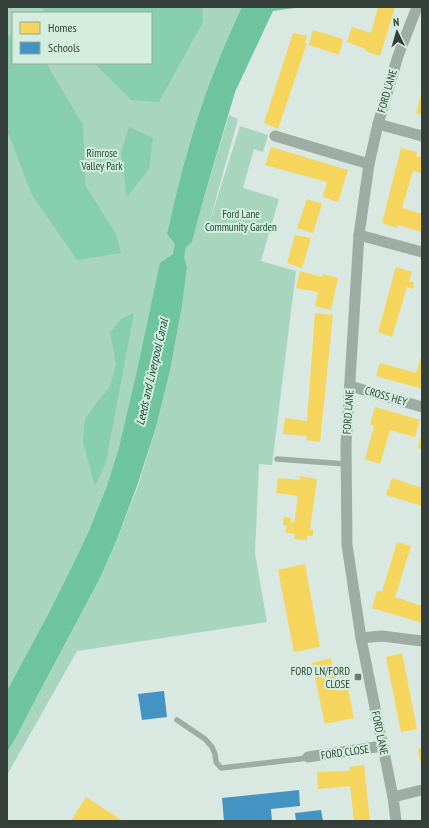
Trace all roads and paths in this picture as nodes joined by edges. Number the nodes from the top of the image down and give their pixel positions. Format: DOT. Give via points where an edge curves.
graph roads {
  1 [pos="417,7"];
  2 [pos="378,124"];
  3 [pos="275,136"];
  4 [pos="422,136"];
  5 [pos="369,164"];
  6 [pos="359,236"];
  7 [pos="422,252"];
  8 [pos="350,386"];
  9 [pos="422,407"];
  10 [pos="277,459"];
  11 [pos="346,464"];
  12 [pos="361,638"];
  13 [pos="422,641"];
  14 [pos="177,720"];
  15 [pos="383,746"];
  16 [pos="308,757"];
  17 [pos="422,790"];
  18 [pos="393,797"];
  19 [pos="396,821"];
  1 -- 2 [label="street, FORD LANE" via="398,56"];
  2 -- 4 [label="street"];
  2 -- 5 [label="street, FORD LANE"];
  3 -- 5 [label="street"];
  5 -- 6 [label="street, FORD LANE"];
  6 -- 7 [label="street"];
  6 -- 8 [label="street, FORD LANE"];
  8 -- 9 [label="street, CROSS HEY"];
  8 -- 11 [label="street, FORD LANE"];
  10 -- 11 [label="lane"];
  11 -- 12 [label="street, FORD LANE" via="347,545"];
  12 -- 13 [label="street" via="382,636"];
  12 -- 15 [label="street, FORD LANE"];
  14 -- 16 [label="lane" via="212,746 216,762 221,768"];
  15 -- 16 [label="street, FORD CLOSE"];
  15 -- 18 [label="street, FORD LANE"];
  17 -- 18 [label="street"];
  18 -- 19 [label="street, FORD LANE"];
}
